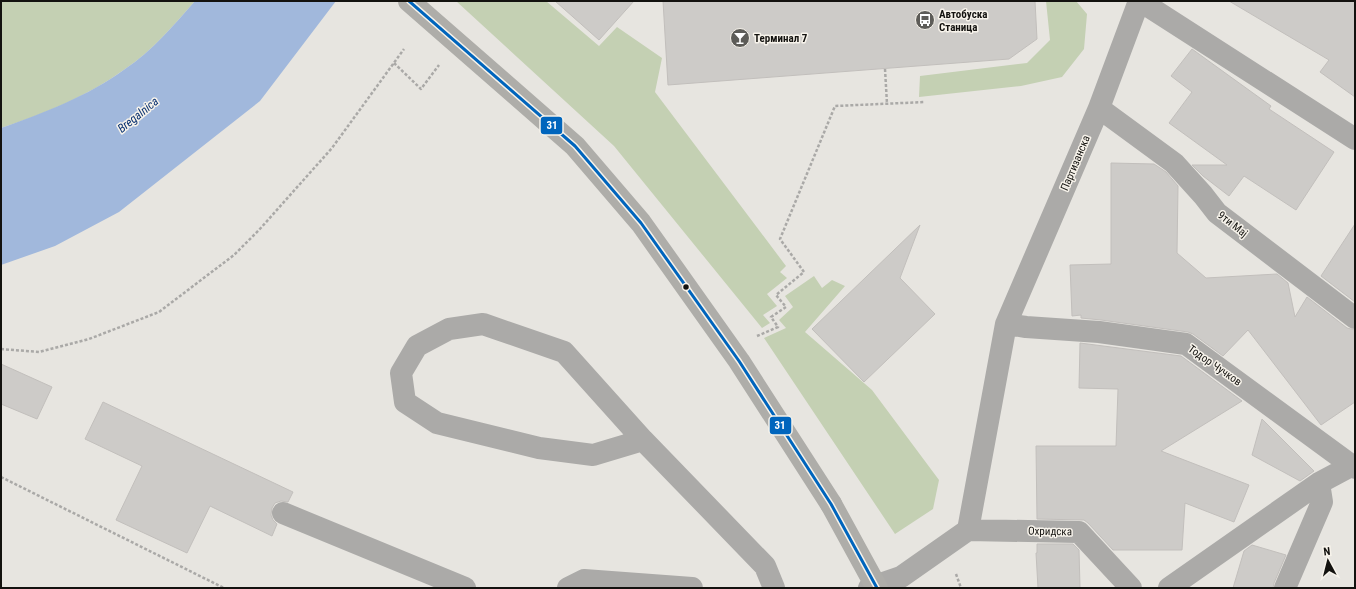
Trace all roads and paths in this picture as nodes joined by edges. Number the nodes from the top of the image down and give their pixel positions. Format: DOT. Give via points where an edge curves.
graph roads {
  1 [pos="409,1"];
  2 [pos="1140,1"];
  3 [pos="404,50"];
  4 [pos="394,63"];
  5 [pos="440,63"];
  6 [pos="885,69"];
  7 [pos="925,102"];
  8 [pos="887,104"];
  9 [pos="1099,108"];
  10 [pos="1355,139"];
  11 [pos="1355,318"];
  12 [pos="1006,324"];
  13 [pos="751,339"];
  14 [pos="1,349"];
  15 [pos="643,440"];
  16 [pos="1353,467"];
  17 [pos="1,477"];
  18 [pos="1319,483"];
  19 [pos="283,513"];
  20 [pos="968,530"];
  21 [pos="956,574"];
  22 [pos="224,588"];
  23 [pos="465,588"];
  24 [pos="568,588"];
  25 [pos="692,588"];
  26 [pos="774,588"];
  27 [pos="868,588"];
  28 [pos="877,588"];
  29 [pos="961,588"];
  30 [pos="1131,588"];
  31 [pos="1169,588"];
  32 [pos="1285,588"];
  1 -- 28 [label="main road, bridge" via="575,146 641,223 739,361 831,504"];
  2 -- 9 [label="street, Партизанска"];
  2 -- 10 [label="street"];
  3 -- 4 [label="path"];
  4 -- 5 [label="path" via="421,89"];
  4 -- 14 [label="path" via="332,148 259,230 234,255 158,312 89,339 39,352"];
  6 -- 8 [label="path"];
  7 -- 8 [label="path"];
  8 -- 13 [label="path" via="835,106 780,240 804,272 776,295 786,307 771,317 778,328"];
  9 -- 11 [label="street, 9ти Мај" via="1174,164 1217,213"];
  9 -- 12 [label="street, Партизанска"];
  12 -- 16 [label="street, Тодор Чучков" via="1099,332 1186,344"];
  12 -- 20 [label="street, Партизанска"];
  15 -- 15 [label="street" via="564,352 483,324 449,329 417,346 401,373 405,402 438,423 538,448 593,455"];
  15 -- 26 [label="street" via="765,566"];
  16 -- 18 [label="street, Тодор Чучков"];
  17 -- 22 [label="path"];
  18 -- 31 [label="street, Тодор Чучков"];
  18 -- 32 [label="street" via="1322,502"];
  19 -- 23 [label="street"];
  20 -- 27 [label="street" via="901,577"];
  20 -- 30 [label="street, Охридска" via="1079,532"];
  21 -- 29 [label="path"];
  24 -- 25 [label="street" via="584,580"];
}
